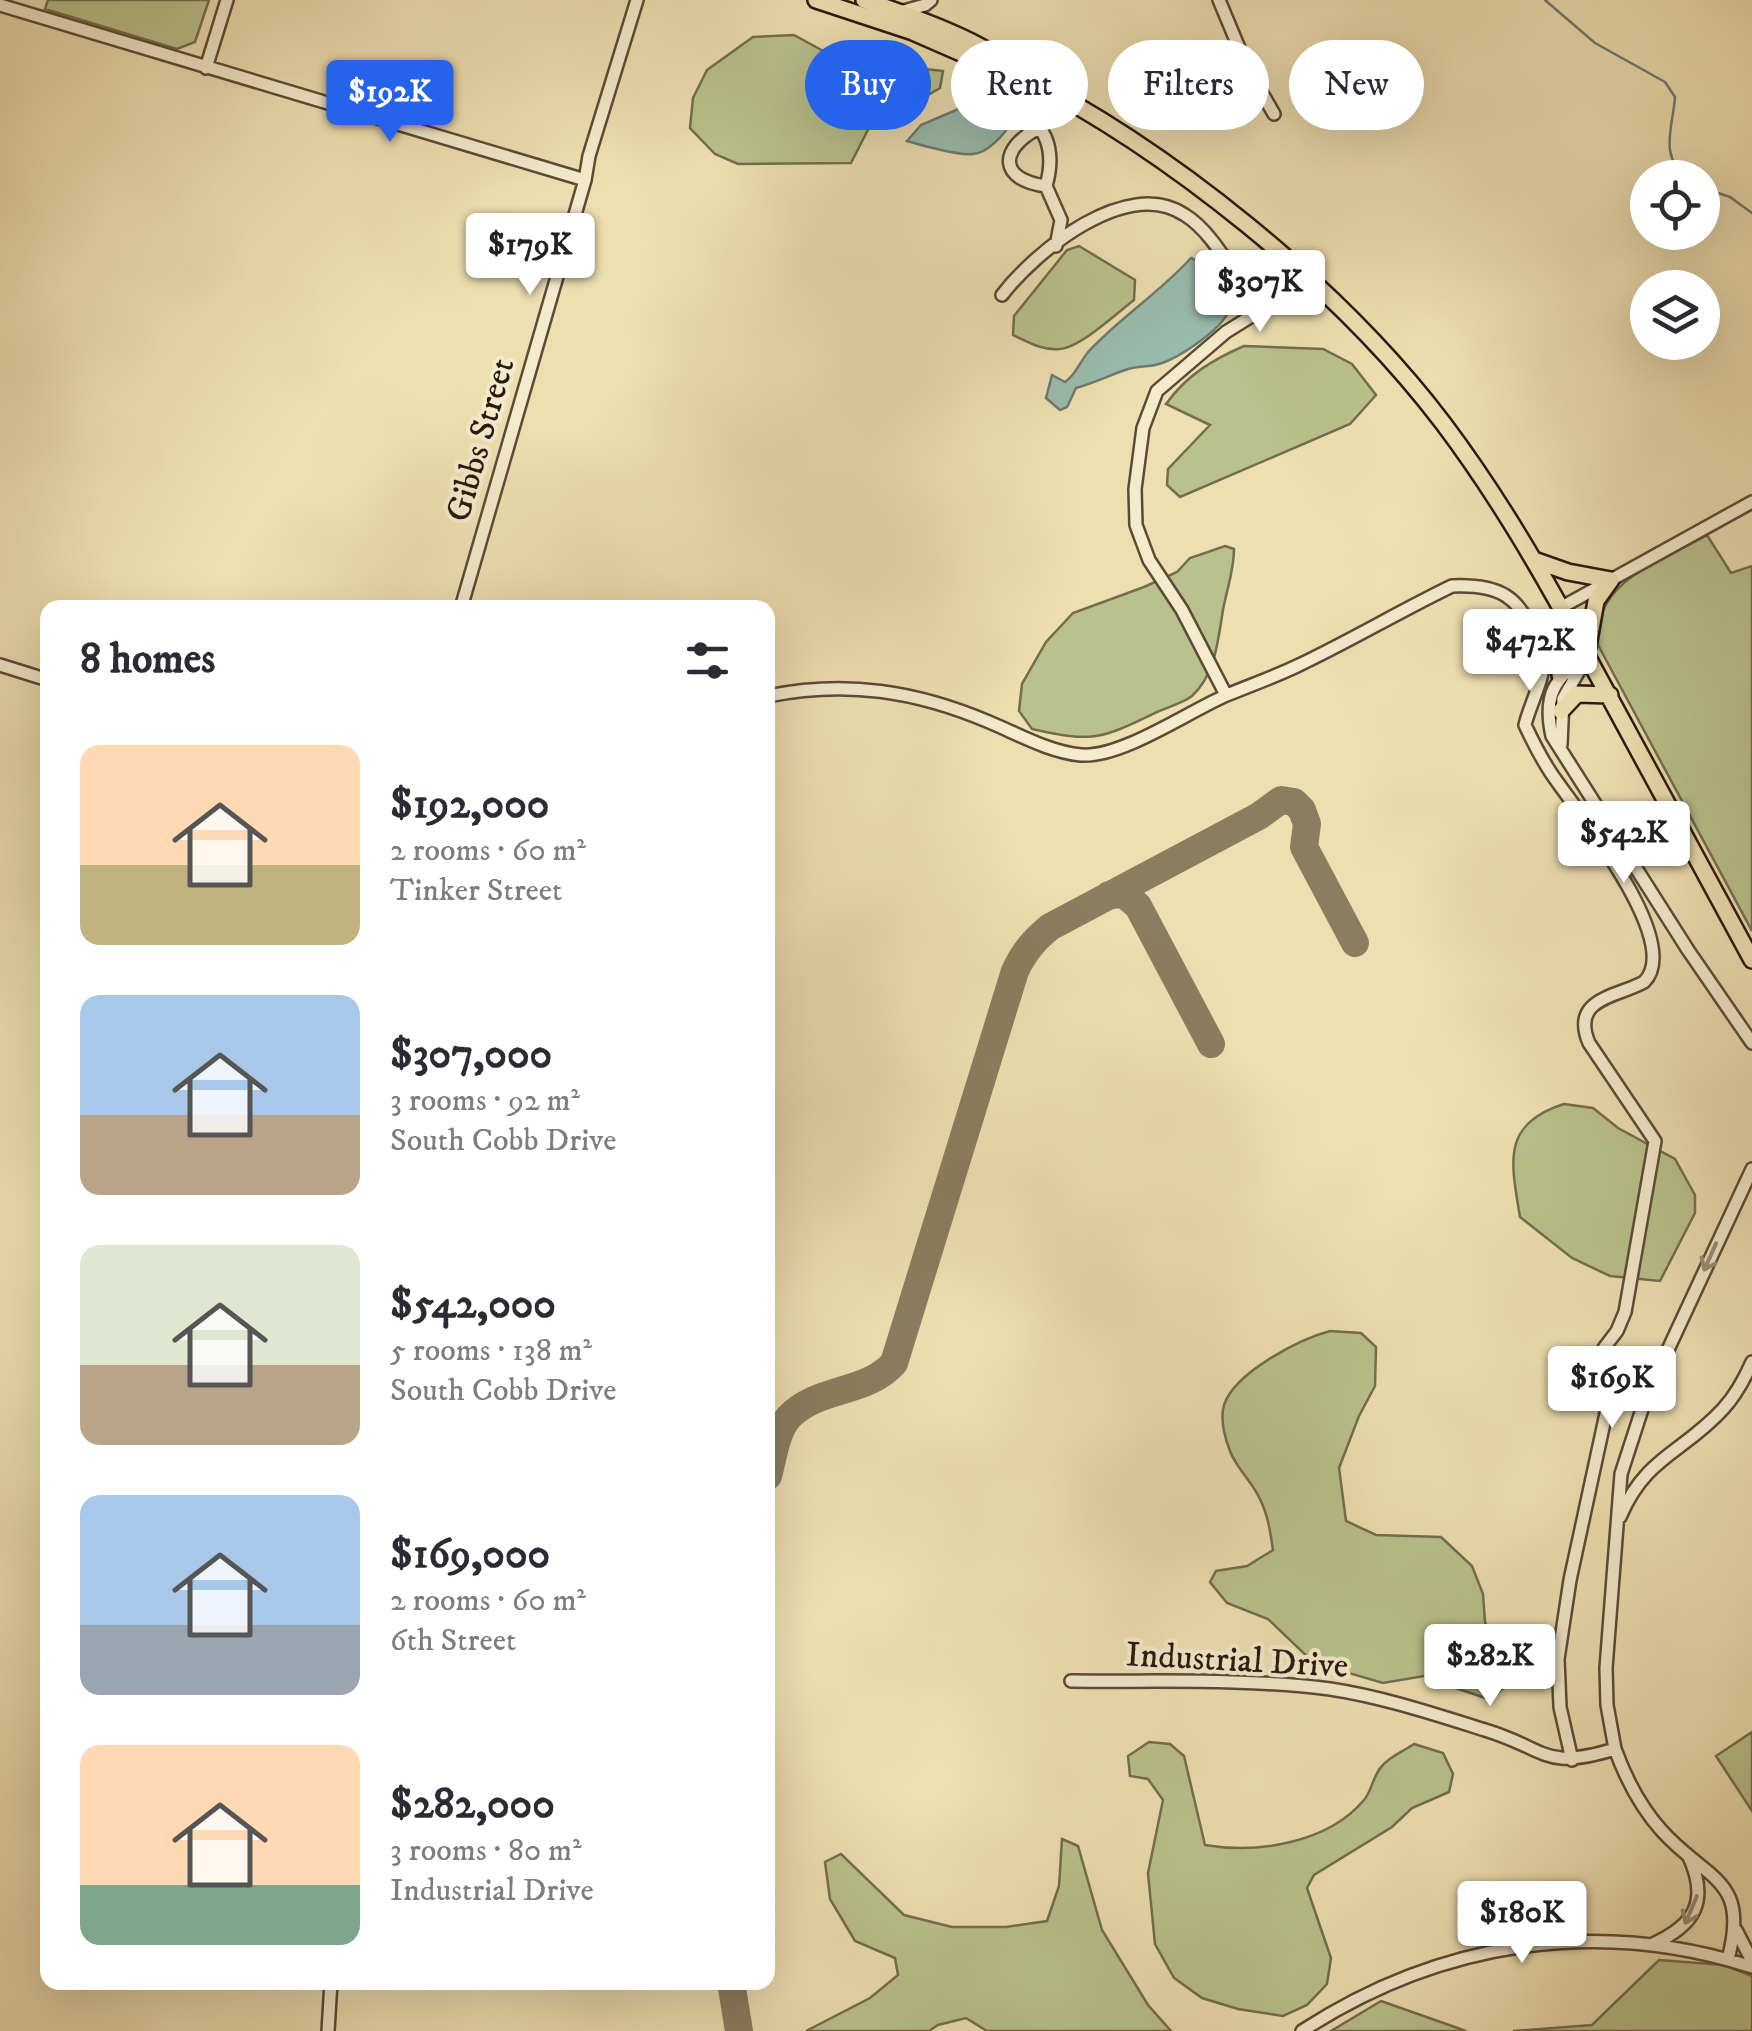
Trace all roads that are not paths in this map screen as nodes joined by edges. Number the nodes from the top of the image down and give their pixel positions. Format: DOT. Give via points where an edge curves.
graph roads {
  1 [pos="228,0"];
  2 [pos="637,0"];
  3 [pos="816,0"];
  4 [pos="864,0"];
  5 [pos="932,0"];
  6 [pos="1219,0"];
  7 [pos="0,5"];
  8 [pos="900,12"];
  9 [pos="920,27"];
  10 [pos="206,68"];
  11 [pos="1274,114"];
  12 [pos="1034,130"];
  13 [pos="1039,130"];
  14 [pos="585,180"];
  15 [pos="1046,186"];
  16 [pos="1056,246"];
  17 [pos="1002,295"];
  18 [pos="1752,502"];
  19 [pos="1534,560"];
  20 [pos="1610,580"];
  21 [pos="463,600"];
  22 [pos="1562,607"];
  23 [pos="1587,656"];
  24 [pos="0,665"];
  25 [pos="1560,675"];
  26 [pos="40,678"];
  27 [pos="775,695"];
  28 [pos="1226,695"];
  29 [pos="1610,696"];
  30 [pos="1561,711"];
  31 [pos="1561,750"];
  32 [pos="1752,960"];
  33 [pos="1752,1043"];
  34 [pos="1752,1169"];
  35 [pos="1752,1362"];
  36 [pos="1615,1530"];
  37 [pos="1071,1681"];
  38 [pos="1615,1749"];
  39 [pos="1572,1760"];
  40 [pos="1689,1857"];
  41 [pos="1735,1926"];
  42 [pos="1651,1944"];
  43 [pos="1728,1959"];
  44 [pos="1752,1964"];
  45 [pos="331,1990"];
  46 [pos="328,2031"];
  47 [pos="1302,2031"];
  1 -- 10 [label="street"];
  2 -- 14 [label="street, Gibbs Street"];
  3 -- 9 [label="main road"];
  4 -- 8 [label="main road"];
  5 -- 8 [label="street"];
  5 -- 9 [label="street"];
  6 -- 11 [label="street"];
  7 -- 10 [label="street"];
  8 -- 9 [label="main road"];
  9 -- 19 [label="main road" via="1107,126 1198,188 1310,281 1433,410"];
  10 -- 14 [label="street"];
  12 -- 15 [label="street" via="1008,156 1023,179"];
  13 -- 15 [label="street" via="1048,151"];
  14 -- 21 [label="street, Gibbs Street"];
  15 -- 16 [label="street" via="1061,220"];
  16 -- 17 [label="street" via="1022,269"];
  16 -- 28 [label="street" via="1113,209 1166,206 1199,226 1254,304 1250,317 1156,391 1135,489 1136,526 1149,560"];
  18 -- 20 [label="street"];
  19 -- 20 [label="main road"];
  19 -- 22 [label="main road"];
  20 -- 22 [label="street"];
  20 -- 23 [label="main road" via="1596,601"];
  22 -- 23 [label="main road"];
  22 -- 25 [label="main road"];
  23 -- 25 [label="street"];
  23 -- 29 [label="main road"];
  23 -- 30 [label="street"];
  24 -- 26 [label="street"];
  25 -- 31 [label="street" via="1549,711"];
  27 -- 28 [label="street" via="847,687 914,695 1082,754 1119,748"];
  28 -- 39 [label="street" via="1452,586 1498,590 1515,601 1529,624 1544,667 1525,725 1620,872 1648,933 1654,962 1649,978 1592,1007 1584,1026 1655,1141 1626,1312 1604,1348 1615,1372 1558,1659"];
  29 -- 30 [label="main road" via="1577,694"];
  29 -- 32 [label="main road"];
  30 -- 31 [label="street"];
  31 -- 33 [label="street"];
  34 -- 36 [label="street, one-way" via="1632,1435"];
  35 -- 36 [label="street" via="1720,1412 1644,1474"];
  36 -- 38 [label="street" via="1606,1681"];
  37 -- 39 [label="street, Industrial Drive" via="1328,1689 1390,1701 1492,1732 1543,1756"];
  38 -- 39 [label="street, Industrial Drive"];
  38 -- 40 [label="street" via="1642,1805"];
  40 -- 41 [label="street" via="1722,1884"];
  40 -- 42 [label="street, one-way" via="1698,1886 1694,1912 1685,1925"];
  41 -- 43 [label="street"];
  41 -- 44 [label="street"];
  42 -- 43 [label="street"];
  42 -- 47 [label="street" via="1554,1942 1464,1956 1419,1970"];
  43 -- 44 [label="street"];
  45 -- 46 [label="street"];
}
